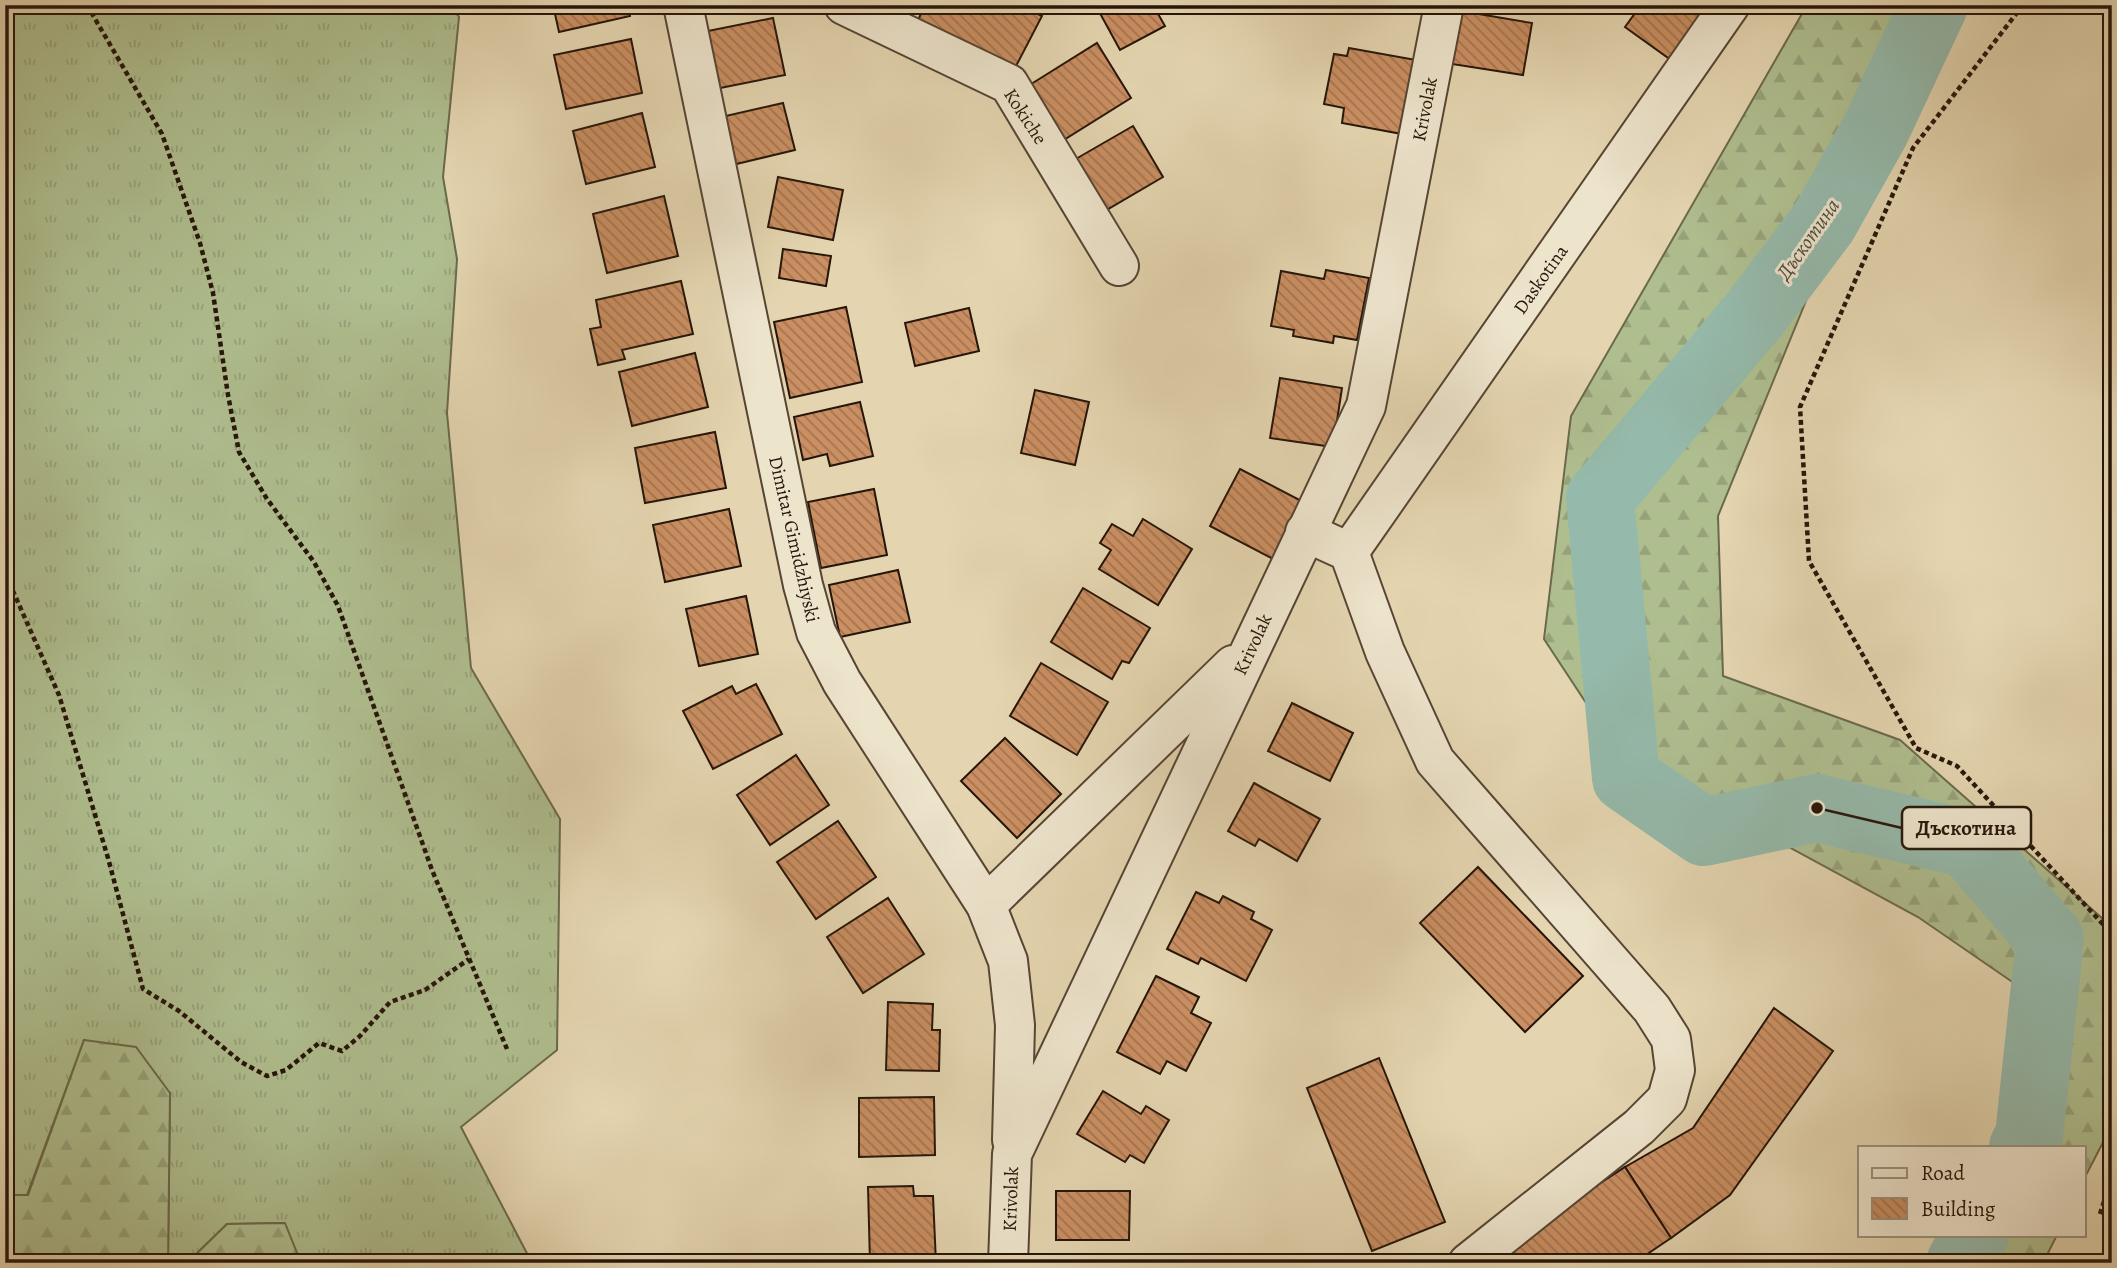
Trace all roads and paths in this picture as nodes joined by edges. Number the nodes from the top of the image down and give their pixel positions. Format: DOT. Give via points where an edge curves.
graph roads {
  1 [pos="23,5"];
  2 [pos="87,5"];
  3 [pos="683,5"];
  4 [pos="844,5"];
  5 [pos="1444,5"];
  6 [pos="1730,5"];
  7 [pos="2023,5"];
  8 [pos="5,21"];
  9 [pos="1119,266"];
  10 [pos="1305,532"];
  11 [pos="1349,552"];
  12 [pos="5,566"];
  13 [pos="1250,648"];
  14 [pos="986,905"];
  15 [pos="2112,934"];
  16 [pos="469,959"];
  17 [pos="507,1049"];
  18 [pos="1012,1154"];
  19 [pos="2112,1176"];
  20 [pos="2100,1214"];
  21 [pos="1008,1263"];
  22 [pos="1468,1263"];
  1 -- 8 [label="path"];
  2 -- 16 [label="path" via="162,134 200,243 214,293 239,452 314,562 338,606 432,870"];
  3 -- 14 [label="street, Dimitar Gimidzhiyski" via="816,632 842,682"];
  4 -- 9 [label="street, Kokiche" via="1009,84"];
  5 -- 10 [label="street, Krivolak" via="1366,406"];
  6 -- 11 [label="street, Daskotina"];
  7 -- 15 [label="path" via="1913,148 1800,407 1809,561 1916,748 1957,766"];
  10 -- 11 [label="street"];
  10 -- 13 [label="street, Krivolak"];
  11 -- 22 [label="street" via="1385,652 1435,761 1652,1009 1671,1039 1675,1070 1667,1099 1639,1127"];
  12 -- 16 [label="path" via="59,695 143,989 267,1076 286,1070 319,1043 342,1051 390,1002 425,990"];
  13 -- 14 [label="street"];
  13 -- 18 [label="street, Krivolak"];
  14 -- 18 [label="street, Dimitar Gimidzhiyski" via="1008,961 1015,1025"];
  16 -- 17 [label="path"];
  18 -- 21 [label="street, Krivolak"];
  19 -- 20 [label="path"];
}
